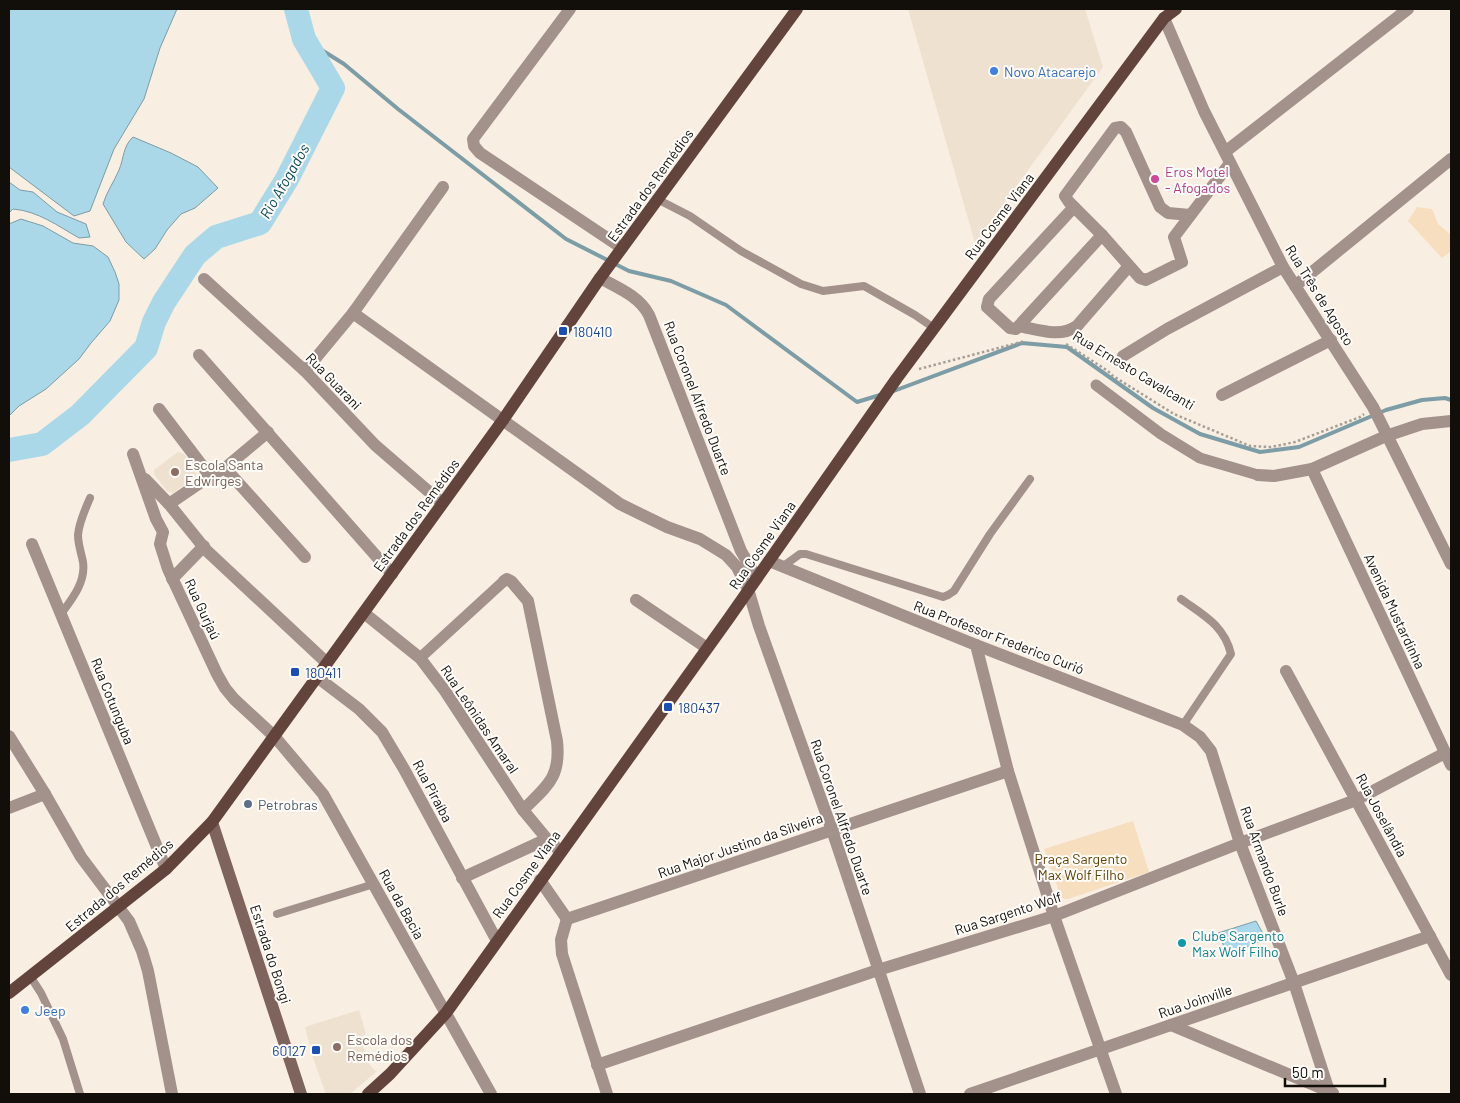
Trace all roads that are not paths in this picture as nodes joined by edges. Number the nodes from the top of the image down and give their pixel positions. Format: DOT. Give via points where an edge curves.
graph roads {
  1 [pos="568,9"];
  2 [pos="797,9"];
  3 [pos="1176,9"];
  4 [pos="1408,9"];
  5 [pos="1163,14"];
  6 [pos="1227,158"];
  7 [pos="1451,159"];
  8 [pos="443,187"];
  9 [pos="657,199"];
  10 [pos="1074,207"];
  11 [pos="1190,215"];
  12 [pos="1102,235"];
  13 [pos="621,249"];
  14 [pos="1129,266"];
  15 [pos="1283,267"];
  16 [pos="603,274"];
  17 [pos="204,279"];
  18 [pos="1295,286"];
  19 [pos="352,313"];
  20 [pos="1019,326"];
  21 [pos="934,328"];
  22 [pos="1331,340"];
  23 [pos="199,355"];
  24 [pos="1123,356"];
  25 [pos="305,370"];
  26 [pos="1096,385"];
  27 [pos="1222,395"];
  28 [pos="159,409"];
  29 [pos="503,420"];
  30 [pos="1451,422"];
  31 [pos="268,432"];
  32 [pos="1384,432"];
  33 [pos="133,454"];
  34 [pos="226,468"];
  35 [pos="1312,469"];
  36 [pos="1258,475"];
  37 [pos="142,476"];
  38 [pos="210,476"];
  39 [pos="1030,479"];
  40 [pos="90,498"];
  41 [pos="442,503"];
  42 [pos="169,504"];
  43 [pos="32,544"];
  44 [pos="204,546"];
  45 [pos="305,557"];
  46 [pos="769,561"];
  47 [pos="1451,564"];
  48 [pos="782,566"];
  49 [pos="392,574"];
  50 [pos="757,578"];
  51 [pos="172,579"];
  52 [pos="504,581"];
  53 [pos="748,589"];
  54 [pos="1181,599"];
  55 [pos="636,600"];
  56 [pos="364,613"];
  57 [pos="61,614"];
  58 [pos="976,645"];
  59 [pos="707,648"];
  60 [pos="420,658"];
  61 [pos="327,663"];
  62 [pos="1286,670"];
  63 [pos="317,677"];
  64 [pos="1183,725"];
  65 [pos="9,736"];
  66 [pos="275,737"];
  67 [pos="1446,746"];
  68 [pos="1212,752"];
  69 [pos="1451,766"];
  70 [pos="1008,771"];
  71 [pos="45,794"];
  72 [pos="1356,800"];
  73 [pos="9,808"];
  74 [pos="523,810"];
  75 [pos="212,822"];
  76 [pos="832,830"];
  77 [pos="547,839"];
  78 [pos="1240,843"];
  79 [pos="561,852"];
  80 [pos="166,869"];
  81 [pos="462,878"];
  82 [pos="540,880"];
  83 [pos="374,884"];
  84 [pos="119,906"];
  85 [pos="277,914"];
  86 [pos="1054,916"];
  87 [pos="567,919"];
  88 [pos="1430,936"];
  89 [pos="496,941"];
  90 [pos="878,970"];
  91 [pos="1451,975"];
  92 [pos="30,976"];
  93 [pos="1294,983"];
  94 [pos="9,993"];
  95 [pos="446,1013"];
  96 [pos="1171,1025"];
  97 [pos="1102,1049"];
  98 [pos="597,1065"];
  99 [pos="1332,1093"];
  100 [pos="80,1094"];
  101 [pos="172,1094"];
  102 [pos="301,1094"];
  103 [pos="368,1094"];
  104 [pos="491,1094"];
  105 [pos="607,1094"];
  106 [pos="920,1094"];
  107 [pos="970,1094"];
  108 [pos="1116,1094"];
  1 -- 13 [label="street" via="473,139 474,146 480,154"];
  2 -- 9 [label="main road, Estrada dos Remédios"];
  3 -- 5 [label="main road, Rua Cosme Viana"];
  4 -- 6 [label="street"];
  5 -- 6 [label="street, Rua Três de Agosto"];
  5 -- 21 [label="main road, Rua Cosme Viana"];
  6 -- 11 [label="street"];
  6 -- 15 [label="street, Rua Três de Agosto"];
  7 -- 18 [label="street"];
  8 -- 19 [label="street"];
  9 -- 13 [label="main road, Estrada dos Remédios"];
  9 -- 21 [label="lane" via="801,284 823,291 864,286"];
  10 -- 11 [label="street" via="1066,196 1118,126 1126,132 1160,207 1168,213"];
  10 -- 12 [label="street"];
  10 -- 20 [label="street" via="989,299 988,307 1010,328"];
  11 -- 14 [label="street" via="1174,237 1182,260 1180,264 1146,280"];
  12 -- 14 [label="street"];
  12 -- 20 [label="street"];
  13 -- 16 [label="main road, Estrada dos Remédios"];
  14 -- 20 [label="street" via="1070,330 1060,333"];
  15 -- 18 [label="street, Rua Três de Agosto"];
  15 -- 24 [label="street" via="1166,329"];
  16 -- 29 [label="main road, Estrada dos Remédios"];
  16 -- 50 [label="street, Rua Coronel Alfredo Duarte" via="639,300 649,315 741,551"];
  17 -- 25 [label="street, Rua Guarani"];
  18 -- 22 [label="street, Rua Três de Agosto"];
  19 -- 25 [label="street"];
  19 -- 29 [label="street"];
  21 -- 46 [label="main road, Rua Cosme Viana"];
  22 -- 27 [label="street"];
  22 -- 32 [label="street, Rua Três de Agosto" via="1373,407"];
  23 -- 31 [label="street"];
  25 -- 41 [label="street, Rua Guarani" via="375,445"];
  26 -- 36 [label="street" via="1161,434 1200,458"];
  28 -- 38 [label="street"];
  29 -- 41 [label="main road, Estrada dos Remédios"];
  29 -- 53 [label="street, Rua Coronel Alfredo Duarte" via="620,504 700,539 726,555"];
  30 -- 32 [label="street" via="1440,421"];
  31 -- 34 [label="street"];
  31 -- 49 [label="street"];
  32 -- 35 [label="street"];
  32 -- 47 [label="street, Rua Três de Agosto"];
  33 -- 37 [label="street, Rua Gurjaú"];
  34 -- 38 [label="street"];
  34 -- 45 [label="street"];
  35 -- 36 [label="street" via="1274,476"];
  35 -- 67 [label="street, Avenida Mustardinha"];
  37 -- 42 [label="street, Rua Gurjaú"];
  37 -- 51 [label="street, Rua Gurjaú" via="163,532 160,544"];
  38 -- 42 [label="street"];
  39 -- 48 [label="lane" via="954,591 943,597 806,554 800,554"];
  40 -- 57 [label="lane" via="78,535 82,578"];
  41 -- 49 [label="main road, Estrada dos Remédios"];
  42 -- 44 [label="street, Rua Gurjaú"];
  43 -- 57 [label="street, Rua Cotunguba"];
  44 -- 51 [label="street"];
  44 -- 61 [label="street, Rua Gurjaú"];
  46 -- 48 [label="street, Rua Professor Frederico Curió"];
  46 -- 50 [label="main road, Rua Cosme Viana"];
  48 -- 58 [label="street, Rua Professor Frederico Curió"];
  49 -- 56 [label="main road, Estrada dos Remédios"];
  50 -- 53 [label="main road, Rua Cosme Viana"];
  51 -- 66 [label="street, Rua Gurjaú" via="225,688"];
  52 -- 60 [label="street"];
  52 -- 74 [label="street" via="511,581 528,601 558,758 548,786"];
  53 -- 59 [label="main road, Rua Cosme Viana"];
  53 -- 76 [label="street, Rua Coronel Alfredo Duarte"];
  54 -- 64 [label="lane" via="1218,626 1228,641 1231,654"];
  55 -- 59 [label="street"];
  56 -- 60 [label="street, Rua Leônidas Amaral"];
  56 -- 61 [label="main road, Estrada dos Remédios"];
  57 -- 80 [label="street, Rua Cotunguba"];
  58 -- 64 [label="street, Rua Professor Frederico Curió"];
  58 -- 70 [label="street"];
  59 -- 79 [label="main road, Rua Cosme Viana"];
  60 -- 74 [label="street, Rua Leônidas Amaral"];
  61 -- 63 [label="main road, Estrada dos Remédios"];
  62 -- 72 [label="street, Rua Joselândia"];
  63 -- 66 [label="main road, Estrada dos Remédios"];
  63 -- 81 [label="street, Rua Piraíba" via="359,708 382,732"];
  64 -- 68 [label="street, Rua Professor Frederico Curió" via="1200,737"];
  65 -- 71 [label="street"];
  66 -- 75 [label="main road, Estrada dos Remédios"];
  66 -- 83 [label="street, Rua da Bacia" via="324,794"];
  67 -- 69 [label="street, Avenida Mustardinha"];
  67 -- 72 [label="street, Rua Sargento Wolf"];
  68 -- 78 [label="street, Rua Armando Burle"];
  70 -- 76 [label="street, Rua Major Justino da Silveira"];
  70 -- 86 [label="street"];
  71 -- 73 [label="street"];
  71 -- 84 [label="street" via="81,856"];
  72 -- 78 [label="street, Rua Sargento Wolf"];
  72 -- 88 [label="street, Rua Joselândia"];
  74 -- 77 [label="street, Rua Leônidas Amaral"];
  75 -- 80 [label="main road, Estrada dos Remédios"];
  75 -- 102 [label="main road, Estrada do Bongi"];
  76 -- 87 [label="street, Rua Major Justino da Silveira"];
  76 -- 90 [label="street, Rua Coronel Alfredo Duarte"];
  77 -- 79 [label="street, Rua Leônidas Amaral"];
  77 -- 81 [label="street"];
  78 -- 86 [label="street, Rua Sargento Wolf"];
  78 -- 93 [label="street, Rua Armando Burle"];
  79 -- 82 [label="main road, Rua Cosme Viana"];
  80 -- 84 [label="main road, Estrada dos Remédios"];
  81 -- 89 [label="street, Rua Piraíba"];
  82 -- 87 [label="street"];
  82 -- 89 [label="main road, Rua Cosme Viana"];
  83 -- 85 [label="lane"];
  83 -- 95 [label="street, Rua da Bacia"];
  84 -- 92 [label="main road, Estrada dos Remédios"];
  84 -- 101 [label="street" via="129,921 148,971"];
  86 -- 90 [label="street, Rua Sargento Wolf"];
  86 -- 97 [label="street"];
  87 -- 98 [label="street" via="561,940 562,954"];
  88 -- 91 [label="street, Rua Joselândia"];
  88 -- 93 [label="street, Rua Joinville"];
  89 -- 95 [label="main road, Rua Cosme Viana"];
  90 -- 98 [label="street, Rua Sargento Wolf"];
  90 -- 106 [label="street, Rua Coronel Alfredo Duarte"];
  92 -- 94 [label="main road, Estrada dos Remédios"];
  92 -- 100 [label="lane" via="63,1039"];
  93 -- 96 [label="street, Rua Joinville"];
  93 -- 99 [label="street, Rua Armando Burle"];
  95 -- 103 [label="main road, Rua Cosme Viana"];
  95 -- 104 [label="street, Rua da Bacia"];
  96 -- 97 [label="street, Rua Joinville"];
  96 -- 99 [label="street"];
  97 -- 107 [label="street, Rua Joinville"];
  97 -- 108 [label="street"];
  98 -- 105 [label="street"];
}
